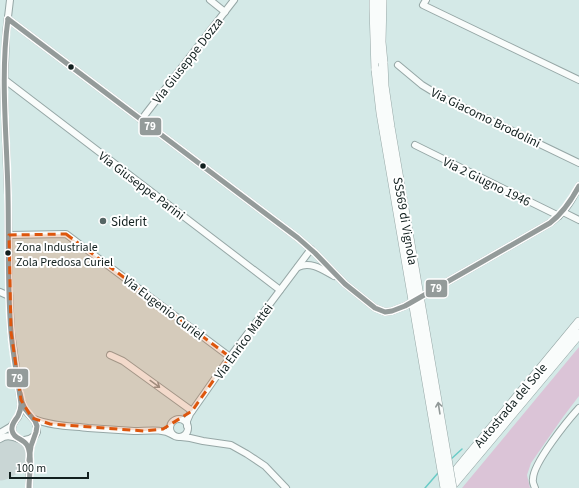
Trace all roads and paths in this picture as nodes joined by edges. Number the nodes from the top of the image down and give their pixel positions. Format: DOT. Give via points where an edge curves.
graph roads {
  1 [pos="10,0"];
  2 [pos="210,0"];
  3 [pos="234,0"];
  4 [pos="374,0"];
  5 [pos="382,0"];
  6 [pos="426,0"];
  7 [pos="225,12"];
  8 [pos="8,19"];
  9 [pos="398,65"];
  10 [pos="379,66"];
  11 [pos="4,80"];
  12 [pos="579,80"];
  13 [pos="141,120"];
  14 [pos="415,145"];
  15 [pos="579,163"];
  16 [pos="579,186"];
  17 [pos="561,214"];
  18 [pos="579,220"];
  19 [pos="8,235"];
  20 [pos="311,249"];
  21 [pos="304,265"];
  22 [pos="297,268"];
  23 [pos="339,278"];
  24 [pos="280,290"];
  25 [pos="0,292"];
  26 [pos="9,294"];
  27 [pos="579,322"];
  28 [pos="579,334"];
  29 [pos="110,355"];
  30 [pos="230,357"];
  31 [pos="21,400"];
  32 [pos="579,408"];
  33 [pos="191,413"];
  34 [pos="17,418"];
  35 [pos="33,418"];
  36 [pos="180,420"];
  37 [pos="13,424"];
  38 [pos="50,424"];
  39 [pos="172,424"];
  40 [pos="187,427"];
  41 [pos="161,430"];
  42 [pos="0,433"];
  43 [pos="35,435"];
  44 [pos="173,435"];
  45 [pos="181,437"];
  46 [pos="16,438"];
  47 [pos="0,439"];
  48 [pos="23,441"];
  49 [pos="203,441"];
  50 [pos="29,456"];
  51 [pos="29,488"];
  52 [pos="286,488"];
  53 [pos="442,488"];
  54 [pos="445,488"];
  55 [pos="453,488"];
  56 [pos="535,488"];
  1 -- 8 [label="street"];
  2 -- 7 [label="street"];
  3 -- 7 [label="street, Via Giuseppe Dozza"];
  4 -- 10 [label="highway, SS569 di Vignola"];
  5 -- 10 [label="highway, SS569 di Vignola"];
  6 -- 12 [label="street" via="423,5"];
  7 -- 13 [label="street, Via Giuseppe Dozza"];
  8 -- 11 [label="street"];
  8 -- 13 [label="street"];
  9 -- 15 [label="street, Via Giacomo Brodolini" via="440,96"];
  10 -- 54 [label="highway, SS569 di Vignola, bridge" via="381,113"];
  55 -- 10 [label="highway, SS569 di Vignola, one-way, bridge"];
  11 -- 19 [label="street"];
  11 -- 24 [label="street, Via Giuseppe Parini"];
  13 -- 20 [label="street"];
  14 -- 17 [label="street, Via 2 Giugno 1946"];
  16 -- 17 [label="street"];
  17 -- 18 [label="street, Via 2 Giugno 1946"];
  17 -- 23 [label="street" via="550,223 399,309 385,312 375,308"];
  19 -- 26 [label="street"];
  19 -- 30 [label="street, Via Eugenio Curiel" via="66,234"];
  20 -- 21 [label="street" via="314,258"];
  20 -- 22 [label="street, Via Enrico Mattei"];
  20 -- 23 [label="street"];
  21 -- 22 [label="street, Via Enrico Mattei"];
  21 -- 23 [label="street" via="318,267"];
  22 -- 24 [label="street, Via Enrico Mattei"];
  24 -- 30 [label="street, Via Enrico Mattei"];
  25 -- 26 [label="street"];
  26 -- 31 [label="street" via="11,332"];
  27 -- 53 [label="highway, Autostrada del Sole"];
  28 -- 55 [label="highway, Autostrada del Sole"];
  29 -- 33 [label="street, one-way" via="124,361"];
  30 -- 33 [label="street, Via Enrico Mattei"];
  31 -- 34 [label="street"];
  31 -- 35 [label="street" via="25,410"];
  32 -- 56 [label="street" via="535,468 532,480"];
  33 -- 36 [label="street, Via Enrico Mattei"];
  33 -- 40 [label="street, Via Enrico Mattei"];
  34 -- 35 [label="street"];
  34 -- 37 [label="street"];
  35 -- 38 [label="street"];
  35 -- 43 [label="street" via="37,425"];
  36 -- 39 [label="street"];
  36 -- 40 [label="street"];
  37 -- 42 [label="street"];
  37 -- 46 [label="street" via="12,431"];
  38 -- 41 [label="street" via="134,431"];
  38 -- 43 [label="street"];
  39 -- 41 [label="street"];
  39 -- 44 [label="street" via="170,428"];
  40 -- 45 [label="street" via="186,433"];
  40 -- 49 [label="street" via="193,436"];
  41 -- 44 [label="street"];
  43 -- 48 [label="street"];
  43 -- 50 [label="street"];
  44 -- 45 [label="street"];
  45 -- 49 [label="street"];
  46 -- 47 [label="street" via="9,436"];
  46 -- 48 [label="street"];
  48 -- 50 [label="street" via="28,446"];
  49 -- 52 [label="street" via="231,445 239,449 265,466"];
  50 -- 51 [label="street"];
}
